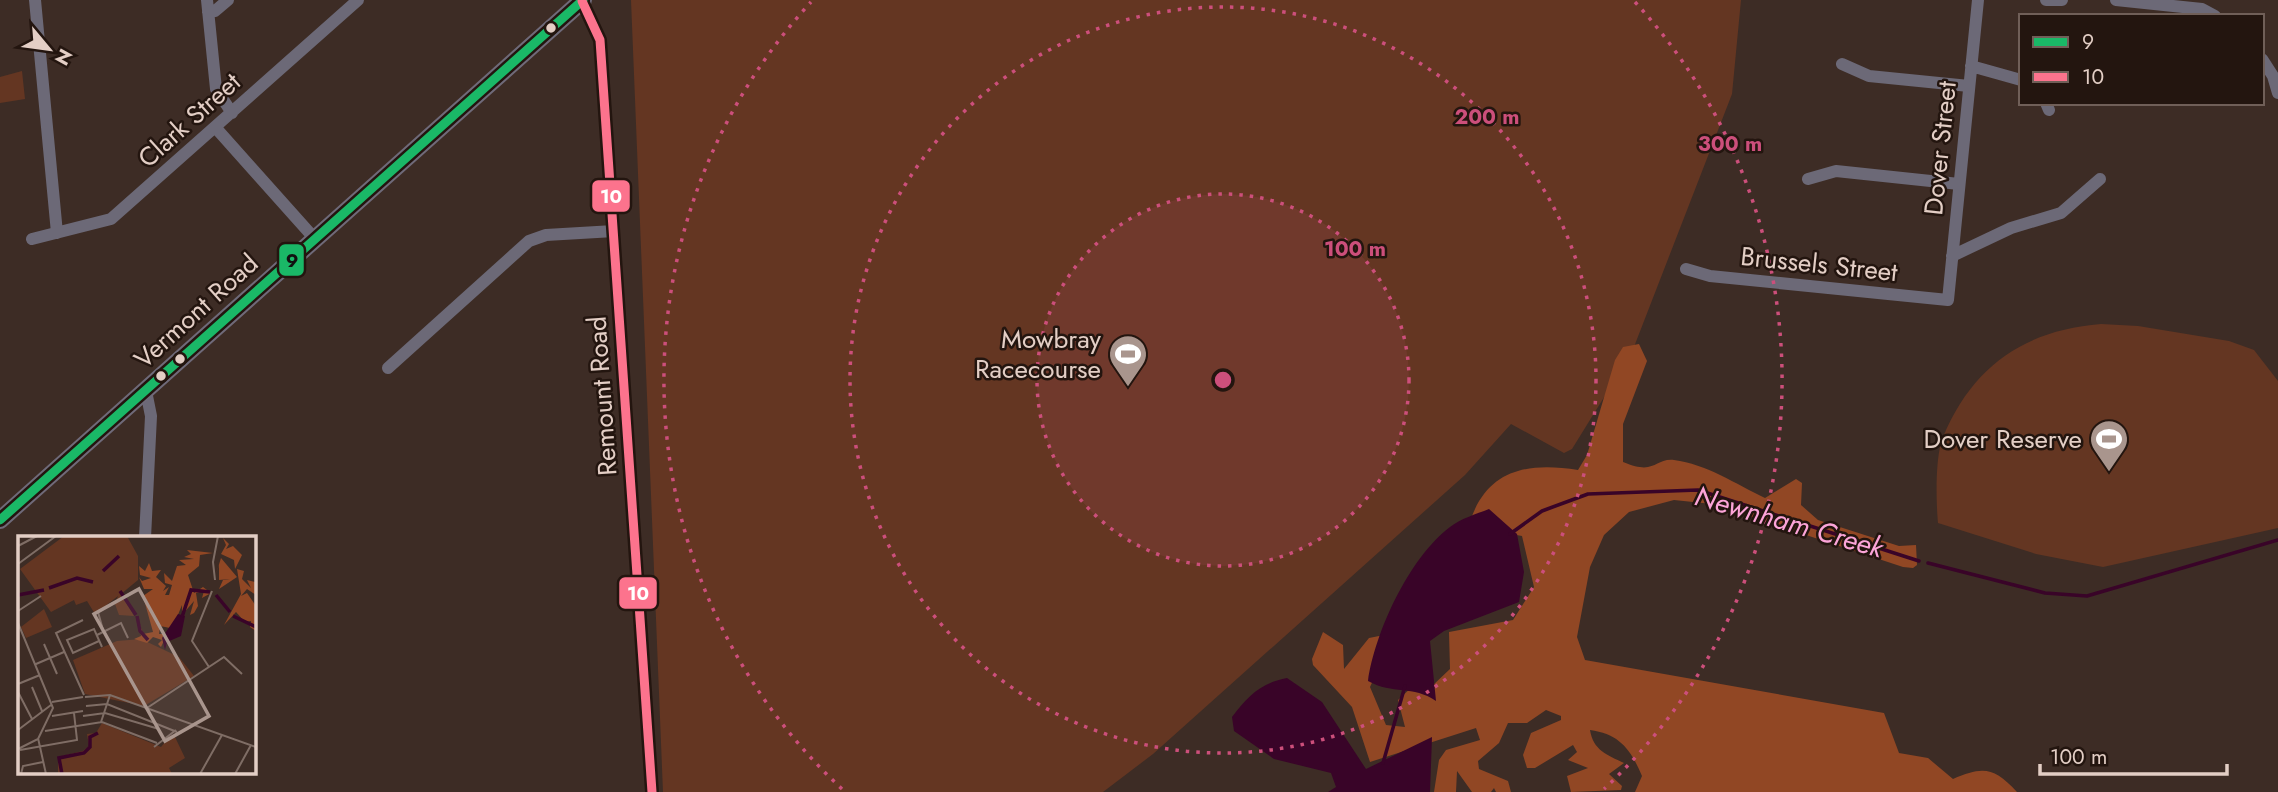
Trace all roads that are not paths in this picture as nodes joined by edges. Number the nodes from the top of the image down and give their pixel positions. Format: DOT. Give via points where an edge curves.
graph roads {
  1 [pos="35,0"];
  2 [pos="228,0"];
  3 [pos="358,0"];
  4 [pos="582,0"];
  5 [pos="1978,0"];
  6 [pos="2046,0"];
  7 [pos="2062,0"];
  8 [pos="2116,0"];
  9 [pos="207,6"];
  10 [pos="2211,14"];
  11 [pos="2264,62"];
  12 [pos="1842,64"];
  13 [pos="1971,66"];
  14 [pos="2019,79"];
  15 [pos="1969,86"];
  16 [pos="2278,93"];
  17 [pos="232,113"];
  18 [pos="215,127"];
  19 [pos="1808,179"];
  20 [pos="2100,179"];
  21 [pos="1959,184"];
  22 [pos="614,231"];
  23 [pos="57,233"];
  24 [pos="32,239"];
  25 [pos="315,239"];
  26 [pos="1952,256"];
  27 [pos="1686,269"];
  28 [pos="1948,300"];
  29 [pos="388,368"];
  30 [pos="146,391"];
  31 [pos="0,520"];
  32 [pos="145,536"];
  33 [pos="652,792"];
  1 -- 23 [label="street"];
  2 -- 9 [label="street" via="215,11"];
  3 -- 17 [label="street, Clark Street"];
  4 -- 22 [label="street, Remount Road" via="600,40"];
  4 -- 25 [label="street, Vermont Road"];
  5 -- 13 [label="street, Dover Street"];
  6 -- 7 [label="street"];
  8 -- 10 [label="street" via="2202,9"];
  9 -- 17 [label="street" via="216,89"];
  11 -- 16 [label="street"];
  12 -- 15 [label="street" via="1869,76"];
  13 -- 14 [label="street"];
  13 -- 15 [label="street, Dover Street"];
  15 -- 21 [label="street, Dover Street"];
  17 -- 18 [label="street, Clark Street"];
  18 -- 23 [label="street, Clark Street" via="111,219"];
  18 -- 25 [label="street"];
  19 -- 21 [label="street" via="1836,171"];
  20 -- 26 [label="street" via="2061,213 2011,228"];
  21 -- 26 [label="street, Dover Street"];
  22 -- 29 [label="street" via="546,235 528,241"];
  22 -- 33 [label="street, Remount Road"];
  23 -- 24 [label="street, Clark Street"];
  25 -- 30 [label="street, Vermont Road"];
  26 -- 28 [label="street, Dover Street"];
  27 -- 28 [label="street, Brussels Street" via="1710,276"];
  30 -- 31 [label="street, Vermont Road"];
  30 -- 32 [label="street" via="151,416"];
}
